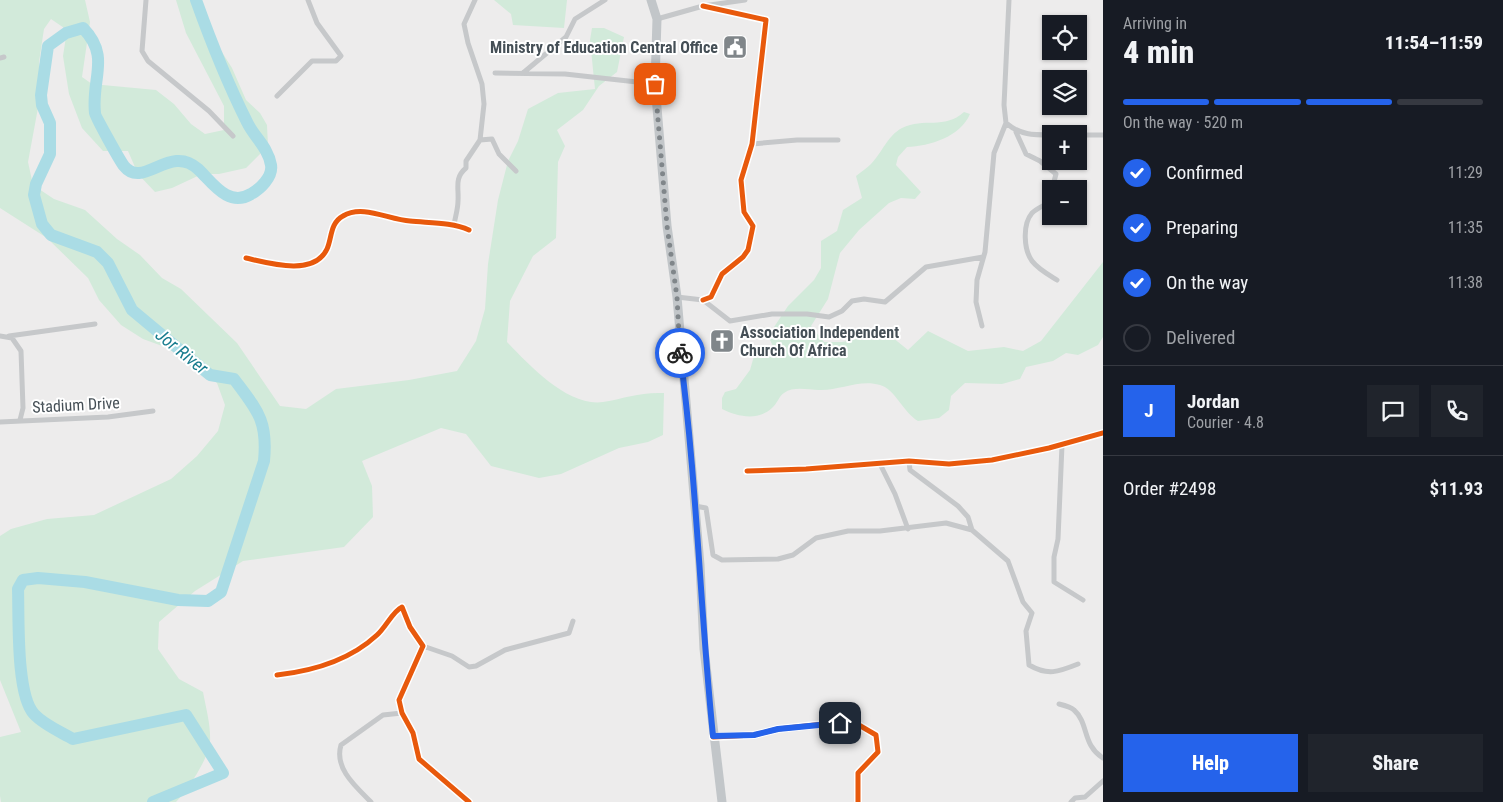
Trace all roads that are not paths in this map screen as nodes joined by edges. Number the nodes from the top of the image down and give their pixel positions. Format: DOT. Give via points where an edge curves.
graph roads {
  1 [pos="146,0"];
  2 [pos="308,0"];
  3 [pos="475,0"];
  4 [pos="605,0"];
  5 [pos="651,0"];
  6 [pos="745,0"];
  7 [pos="1009,0"];
  8 [pos="703,6"];
  9 [pos="657,19"];
  10 [pos="496,73"];
  11 [pos="523,74"];
  12 [pos="655,84"];
  13 [pos="277,96"];
  14 [pos="1006,123"];
  15 [pos="1016,132"];
  16 [pos="1042,135"];
  17 [pos="1087,135"];
  18 [pos="1103,135"];
  19 [pos="233,136"];
  20 [pos="480,140"];
  21 [pos="838,140"];
  22 [pos="752,144"];
  23 [pos="516,171"];
  24 [pos="1054,180"];
  25 [pos="1042,207"];
  26 [pos="454,225"];
  27 [pos="469,230"];
  28 [pos="983,257"];
  29 [pos="246,258"];
  30 [pos="1057,280"];
  31 [pos="677,297"];
  32 [pos="703,300"];
  33 [pos="95,324"];
  34 [pos="982,326"];
  35 [pos="0,336"];
  36 [pos="9,336"];
  37 [pos="153,411"];
  38 [pos="20,420"];
  39 [pos="0,422"];
  40 [pos="1103,433"];
  41 [pos="1062,445"];
  42 [pos="910,461"];
  43 [pos="880,464"];
  44 [pos="746,472"];
  45 [pos="695,506"];
  46 [pos="908,529"];
  47 [pos="972,530"];
  48 [pos="1083,600"];
  49 [pos="573,622"];
  50 [pos="422,646"];
  51 [pos="1078,664"];
  52 [pos="277,675"];
  53 [pos="1059,704"];
  54 [pos="402,713"];
  55 [pos="713,736"];
  56 [pos="1103,758"];
  57 [pos="1103,781"];
  58 [pos="371,802"];
  59 [pos="469,802"];
  60 [pos="722,802"];
  61 [pos="858,802"];
  62 [pos="1071,802"];
  1 -- 19 [label="street" via="142,51 148,61 201,104"];
  2 -- 13 [label="street" via="317,23 341,56 336,61 312,60"];
  3 -- 20 [label="street" via="464,24 482,84 484,104"];
  4 -- 11 [label="street" via="575,19 566,37"];
  5 -- 9 [label="main road"];
  6 -- 8 [label="street"];
  7 -- 14 [label="street"];
  8 -- 9 [label="street"];
  8 -- 22 [label="street" via="766,20"];
  9 -- 12 [label="main road"];
  10 -- 11 [label="street"];
  11 -- 12 [label="street" via="565,74"];
  12 -- 31 [label="main road" via="667,226"];
  14 -- 15 [label="street"];
  14 -- 28 [label="street" via="994,153 991,206"];
  15 -- 16 [label="street"];
  15 -- 24 [label="street" via="1026,154 1056,174"];
  17 -- 18 [label="street"];
  20 -- 23 [label="street" via="492,139 499,154"];
  20 -- 26 [label="street" via="466,161 466,168 460,173"];
  21 -- 22 [label="street"];
  22 -- 32 [label="street" via="741,180 744,212 752,226 748,250 744,258 722,274 711,297"];
  25 -- 30 [label="street" via="1032,213 1027,222 1027,251 1033,262"];
  26 -- 27 [label="street"];
  26 -- 29 [label="street" via="408,222 377,214 346,214 334,224 326,250 318,260 303,266 281,266"];
  28 -- 32 [label="street" via="926,267 885,302 852,301 829,317 772,314 730,321"];
  28 -- 34 [label="street" via="976,302"];
  31 -- 32 [label="street"];
  31 -- 45 [label="main road"];
  33 -- 36 [label="street"];
  35 -- 36 [label="street"];
  36 -- 38 [label="street" via="21,351 23,408"];
  37 -- 38 [label="street, Stadium Drive" via="108,417"];
  38 -- 39 [label="street, Stadium Drive"];
  40 -- 41 [label="street"];
  41 -- 42 [label="street" via="992,460 950,464"];
  41 -- 48 [label="street" via="1054,582"];
  42 -- 43 [label="street"];
  42 -- 47 [label="street" via="910,470 958,506 968,518"];
  43 -- 44 [label="street"];
  43 -- 46 [label="street"];
  45 -- 46 [label="street" via="706,508 713,555 722,560 778,559 793,555 816,538 826,535"];
  45 -- 55 [label="main road"];
  46 -- 47 [label="street" via="946,523"];
  47 -- 51 [label="street" via="1008,561 1023,602 1032,613 1026,632 1029,664 1041,672 1059,672"];
  49 -- 50 [label="street" via="568,633 505,650 476,666 469,667 452,656"];
  50 -- 52 [label="street" via="402,607 396,609 388,625 376,637 342,658 309,671"];
  50 -- 54 [label="street" via="399,700"];
  53 -- 56 [label="street" via="1074,710 1083,723 1089,743"];
  54 -- 58 [label="street" via="383,715 340,745 338,756 342,769"];
  54 -- 59 [label="street" via="413,733 419,759"];
  55 -- 60 [label="main road"];
  55 -- 61 [label="street" via="754,735 778,729 852,722 876,735 878,752 858,773"];
  57 -- 62 [label="street" via="1085,797"];
}
